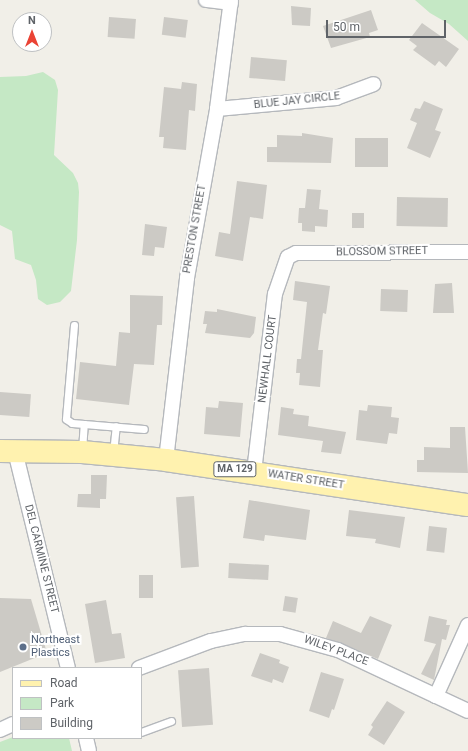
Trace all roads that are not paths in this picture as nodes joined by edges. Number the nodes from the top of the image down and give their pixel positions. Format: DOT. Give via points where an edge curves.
graph roads {
  1 [pos="206,0"];
  2 [pos="231,2"];
  3 [pos="374,84"];
  4 [pos="217,109"];
  5 [pos="468,252"];
  6 [pos="296,253"];
  7 [pos="74,325"];
  8 [pos="84,424"];
  9 [pos="116,426"];
  10 [pos="144,428"];
  11 [pos="7,451"];
  12 [pos="82,452"];
  13 [pos="113,455"];
  14 [pos="166,460"];
  15 [pos="254,472"];
  16 [pos="468,505"];
  17 [pos="468,625"];
  18 [pos="68,667"];
  19 [pos="142,667"];
  20 [pos="436,696"];
  21 [pos="468,711"];
  22 [pos="171,721"];
  23 [pos="12,724"];
  24 [pos="0,730"];
  25 [pos="142,732"];
  26 [pos="86,739"];
  27 [pos="89,751"];
  1 -- 2 [label="street"];
  2 -- 4 [label="street, PRESTON STREET"];
  3 -- 4 [label="street, BLUE JAY CIRCLE" via="336,98"];
  4 -- 14 [label="street, PRESTON STREET" via="187,278"];
  5 -- 6 [label="street, BLOSSOM STREET"];
  6 -- 15 [label="street, NEWHALL COURT" via="290,255 286,261 276,291"];
  7 -- 8 [label="lane" via="65,415 69,422"];
  8 -- 9 [label="lane"];
  8 -- 12 [label="lane"];
  9 -- 10 [label="lane"];
  9 -- 13 [label="lane"];
  11 -- 12 [label="main road, WATER STREET / MA 129"];
  11 -- 18 [label="street, DEL CARMINE STREET"];
  12 -- 13 [label="main road, WATER STREET / MA 129"];
  13 -- 14 [label="main road, WATER STREET / MA 129"];
  14 -- 15 [label="main road, WATER STREET / MA 129"];
  15 -- 16 [label="main road, WATER STREET / MA 129"];
  17 -- 20 [label="street"];
  19 -- 20 [label="street, WILEY PLACE" via="211,642 245,634 280,634 338,650"];
  20 -- 21 [label="street, WILEY PLACE"];
  22 -- 25 [label="lane"];
  23 -- 24 [label="street"];
  26 -- 27 [label="street"];
}
